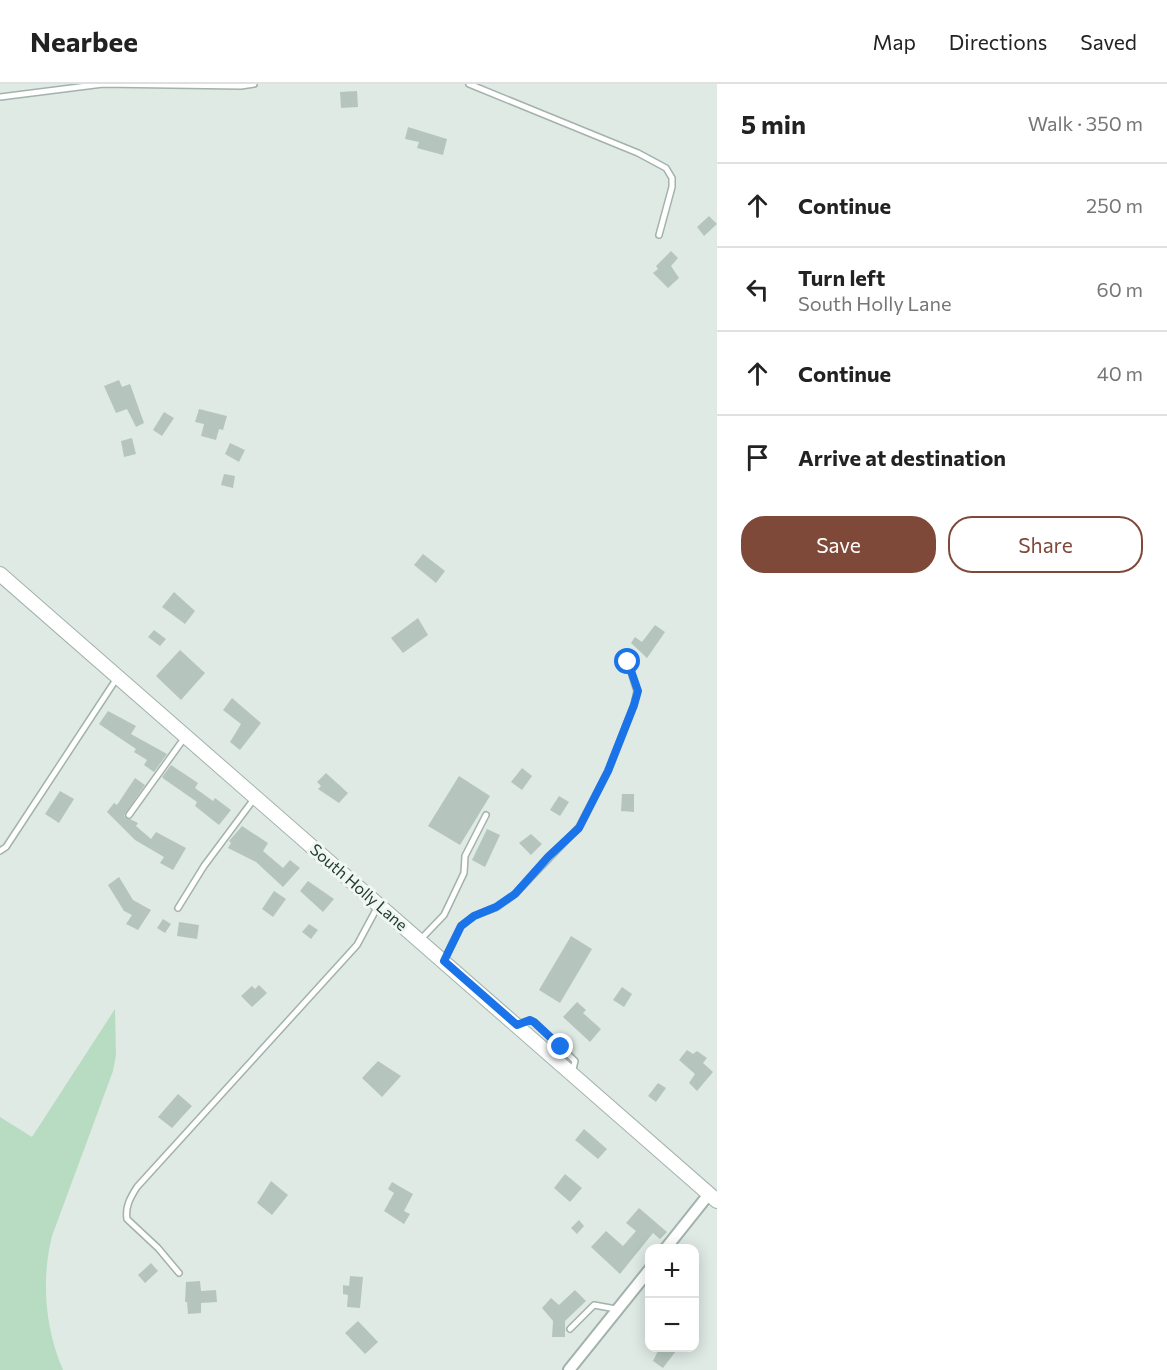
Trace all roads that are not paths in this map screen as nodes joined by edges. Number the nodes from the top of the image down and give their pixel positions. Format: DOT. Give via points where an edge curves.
graph roads {
  1 [pos="254,84"];
  2 [pos="469,84"];
  3 [pos="0,97"];
  4 [pos="659,235"];
  5 [pos="0,574"];
  6 [pos="628,662"];
  7 [pos="118,676"];
  8 [pos="186,736"];
  9 [pos="255,797"];
  10 [pos="129,814"];
  11 [pos="486,815"];
  12 [pos="0,851"];
  13 [pos="378,904"];
  14 [pos="178,908"];
  15 [pos="420,940"];
  16 [pos="444,961"];
  17 [pos="713,1198"];
  18 [pos="670,1244"];
  19 [pos="179,1273"];
  20 [pos="645,1275"];
  21 [pos="616,1310"];
  22 [pos="570,1329"];
  23 [pos="569,1370"];
  1 -- 3 [label="lane" via="103,84"];
  2 -- 4 [label="lane" via="666,168 672,187"];
  5 -- 7 [label="street, South Holly Lane"];
  6 -- 16 [label="lane" via="638,691 636,698 608,771 579,828 515,894 461,926"];
  7 -- 8 [label="street, South Holly Lane"];
  7 -- 12 [label="lane"];
  8 -- 9 [label="street, South Holly Lane"];
  8 -- 10 [label="lane"];
  9 -- 13 [label="street, South Holly Lane"];
  9 -- 14 [label="lane"];
  11 -- 15 [label="lane" via="465,856 464,873 444,915"];
  13 -- 15 [label="street, South Holly Lane"];
  13 -- 19 [label="lane" via="357,945 130,1198 127,1219"];
  15 -- 16 [label="street, South Holly Lane"];
  16 -- 17 [label="street, South Holly Lane"];
  17 -- 18 [label="street"];
  20 -- 21 [label="street"];
  21 -- 22 [label="lane" via="594,1305"];
  21 -- 23 [label="street"];
}
